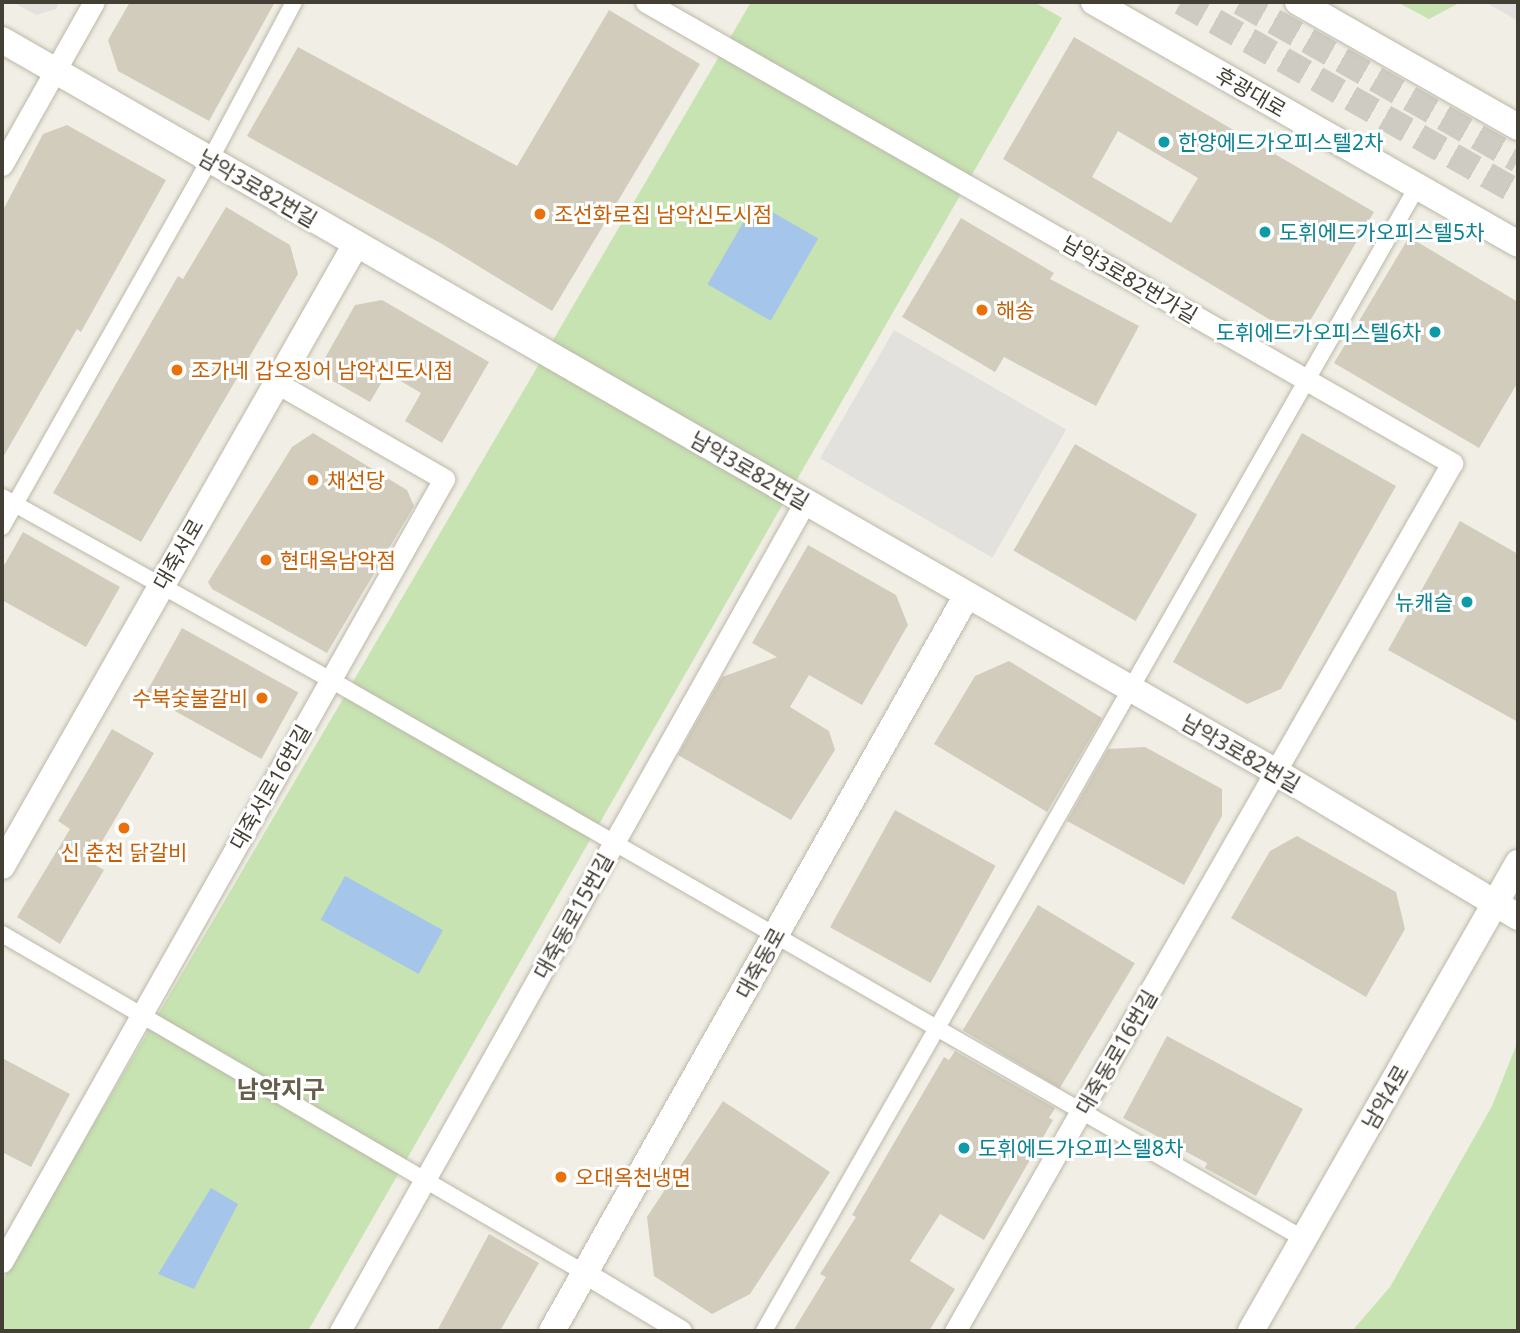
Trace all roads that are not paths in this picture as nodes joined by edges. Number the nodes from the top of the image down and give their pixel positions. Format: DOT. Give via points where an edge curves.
graph roads {
  1 [pos="94,2"];
  2 [pos="294,2"];
  3 [pos="646,2"];
  4 [pos="1094,2"];
  5 [pos="1298,2"];
  6 [pos="2,40"];
  7 [pos="54,71"];
  8 [pos="1518,128"];
  9 [pos="210,160"];
  10 [pos="2,165"];
  11 [pos="1417,187"];
  12 [pos="356,244"];
  13 [pos="1518,244"];
  14 [pos="1304,379"];
  15 [pos="277,383"];
  16 [pos="8,501"];
  17 [pos="805,502"];
  18 [pos="2,527"];
  19 [pos="160,585"];
  20 [pos="967,595"];
  21 [pos="331,680"];
  22 [pos="1131,689"];
  23 [pos="1276,772"];
  24 [pos="614,843"];
  25 [pos="1518,863"];
  26 [pos="2,866"];
  27 [pos="1495,904"];
  28 [pos="1518,917"];
  29 [pos="2,934"];
  30 [pos="775,936"];
  31 [pos="141,1014"];
  32 [pos="938,1029"];
  33 [pos="1082,1111"];
  34 [pos="425,1180"];
  35 [pos="1304,1239"];
  36 [pos="2,1262"];
  37 [pos="585,1273"];
  38 [pos="340,1331"];
  39 [pos="552,1331"];
  40 [pos="681,1331"];
  41 [pos="764,1331"];
  42 [pos="955,1331"];
  43 [pos="1251,1331"];
  1 -- 7 [label="street"];
  2 -- 9 [label="street"];
  3 -- 14 [label="street, 남악3로82번가길"];
  4 -- 11 [label="street, 후광대로"];
  5 -- 8 [label="street"];
  6 -- 7 [label="street, 남악3로82번길"];
  7 -- 9 [label="street, 남악3로82번길"];
  7 -- 10 [label="street"];
  9 -- 12 [label="street, 남악3로82번길"];
  9 -- 16 [label="street"];
  11 -- 13 [label="street, 후광대로"];
  11 -- 14 [label="street"];
  12 -- 15 [label="street, 대죽서로"];
  12 -- 17 [label="street, 남악3로82번길"];
  14 -- 22 [label="street"];
  14 -- 23 [label="street, 남악3로82번가길" via="1452,463"];
  15 -- 19 [label="street, 대죽서로"];
  15 -- 21 [label="street, 대죽서로16번길" via="444,479"];
  16 -- 18 [label="street"];
  16 -- 19 [label="street"];
  17 -- 20 [label="street, 남악3로82번길"];
  17 -- 24 [label="street, 대죽동로15번길"];
  19 -- 21 [label="street"];
  19 -- 26 [label="street, 대죽서로"];
  20 -- 22 [label="street, 남악3로82번길"];
  20 -- 30 [label="street, 대죽동로"];
  21 -- 24 [label="street"];
  21 -- 31 [label="street, 대죽서로16번길"];
  22 -- 23 [label="street, 남악3로82번길"];
  22 -- 32 [label="street"];
  23 -- 27 [label="street, 남악3로82번길"];
  23 -- 33 [label="street, 대죽동로16번길"];
  24 -- 30 [label="street"];
  24 -- 34 [label="street, 대죽동로15번길"];
  25 -- 27 [label="street, 남악4로"];
  27 -- 28 [label="street, 남악3로82번길"];
  27 -- 35 [label="street, 남악4로"];
  29 -- 31 [label="street"];
  30 -- 32 [label="street"];
  30 -- 37 [label="street, 대죽동로"];
  31 -- 34 [label="street"];
  31 -- 36 [label="street, 대죽서로16번길"];
  32 -- 33 [label="street"];
  32 -- 41 [label="street"];
  33 -- 35 [label="street"];
  33 -- 42 [label="street, 대죽동로16번길"];
  34 -- 37 [label="street"];
  34 -- 38 [label="street, 대죽동로15번길"];
  35 -- 43 [label="street, 남악4로"];
  37 -- 39 [label="street, 대죽동로"];
  37 -- 40 [label="street"];
}
